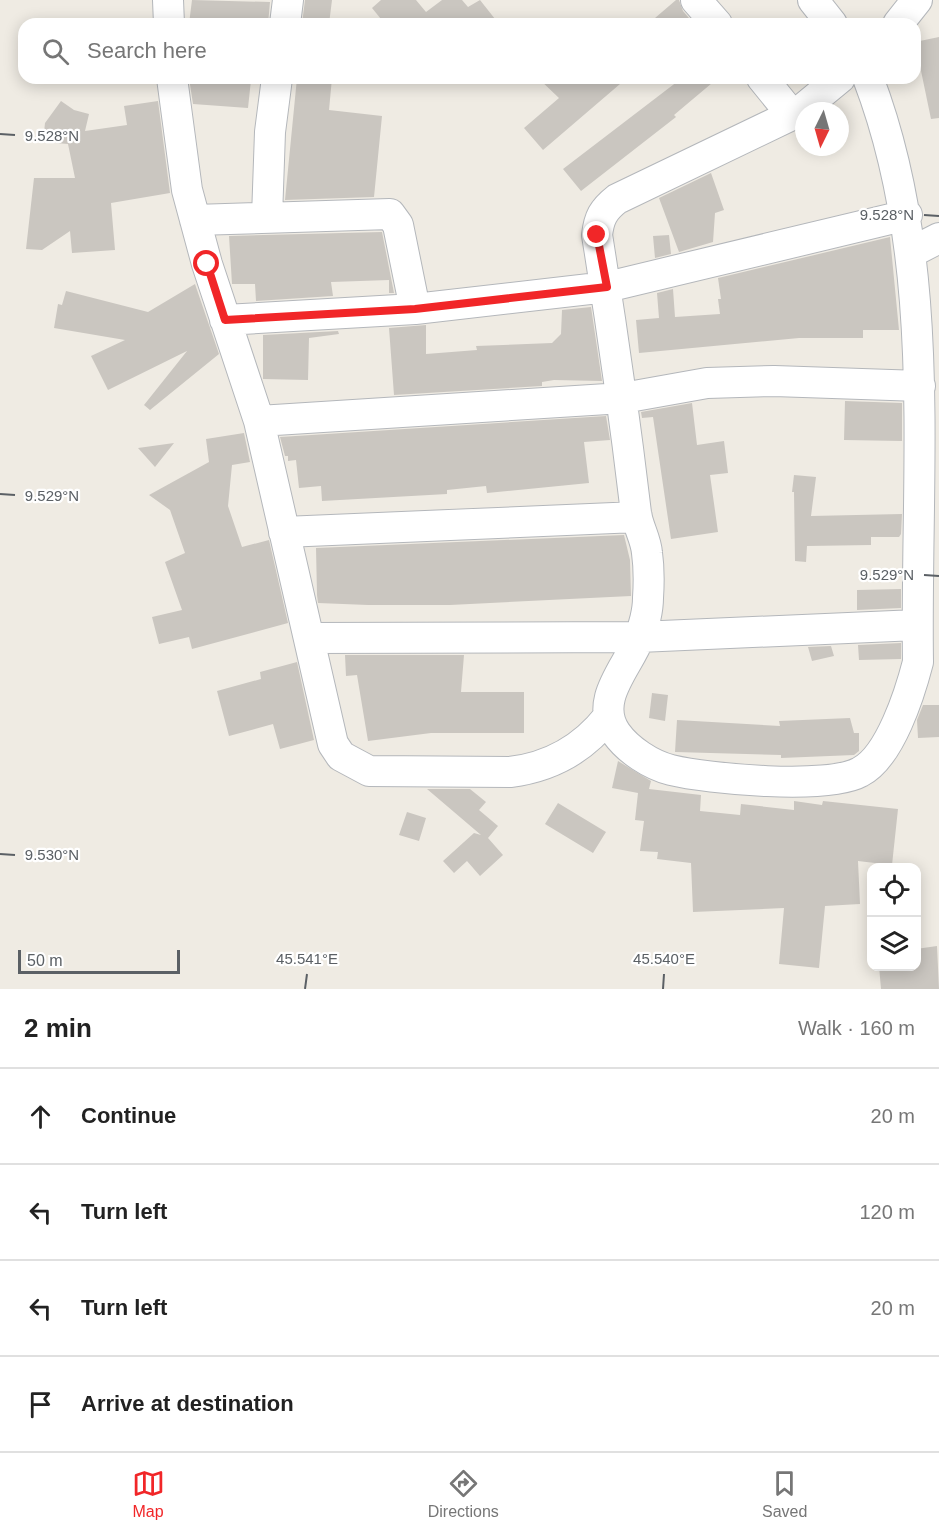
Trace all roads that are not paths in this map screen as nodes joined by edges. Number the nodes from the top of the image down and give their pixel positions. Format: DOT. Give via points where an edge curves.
graph roads {
  1 [pos="168,0"];
  2 [pos="288,0"];
  3 [pos="696,0"];
  4 [pos="813,0"];
  5 [pos="917,0"];
  6 [pos="169,18"];
  7 [pos="286,18"];
  8 [pos="712,18"];
  9 [pos="827,18"];
  10 [pos="903,18"];
  11 [pos="173,84"];
  12 [pos="277,84"];
  13 [pos="767,84"];
  14 [pos="832,84"];
  15 [pos="870,84"];
  16 [pos="792,115"];
  17 [pos="907,215"];
  18 [pos="267,217"];
  19 [pos="195,220"];
  20 [pos="939,238"];
  21 [pos="912,252"];
  22 [pos="607,287"];
  23 [pos="415,309"];
  24 [pos="225,320"];
  25 [pos="920,386"];
  26 [pos="623,398"];
  27 [pos="260,421"];
  28 [pos="637,517"];
  29 [pos="284,532"];
  30 [pos="924,621"];
  31 [pos="639,637"];
  32 [pos="309,638"];
  33 [pos="608,717"];
  1 -- 6 [label="street"];
  2 -- 7 [label="street"];
  3 -- 8 [label="street"];
  4 -- 9 [label="street"];
  5 -- 10 [label="street"];
  11 -- 19 [label="street" via="187,190"];
  12 -- 18 [label="street" via="270,132"];
  13 -- 16 [label="street"];
  14 -- 16 [label="street"];
  15 -- 17 [label="street" via="883,116"];
  16 -- 22 [label="street" via="617,199 606,208 597,235"];
  17 -- 21 [label="street"];
  17 -- 22 [label="street"];
  18 -- 19 [label="street"];
  18 -- 23 [label="street" via="390,214 398,225"];
  19 -- 24 [label="street"];
  20 -- 21 [label="street"];
  21 -- 25 [label="street"];
  22 -- 23 [label="street"];
  22 -- 26 [label="street"];
  23 -- 24 [label="street"];
  24 -- 27 [label="street"];
  25 -- 26 [label="street" via="707,383"];
  25 -- 30 [label="street"];
  26 -- 27 [label="street"];
  26 -- 28 [label="street"];
  27 -- 29 [label="street"];
  28 -- 29 [label="street"];
  28 -- 31 [label="street" via="647,551 648,590"];
  29 -- 32 [label="street"];
  30 -- 31 [label="street"];
  30 -- 33 [label="street" via="908,701 878,754 859,773 812,780 747,780 670,770 630,749"];
  31 -- 32 [label="street"];
  31 -- 33 [label="street" via="620,670"];
  32 -- 33 [label="street" via="333,744 341,756 369,771 485,773 533,769 575,749 592,737"];
}
